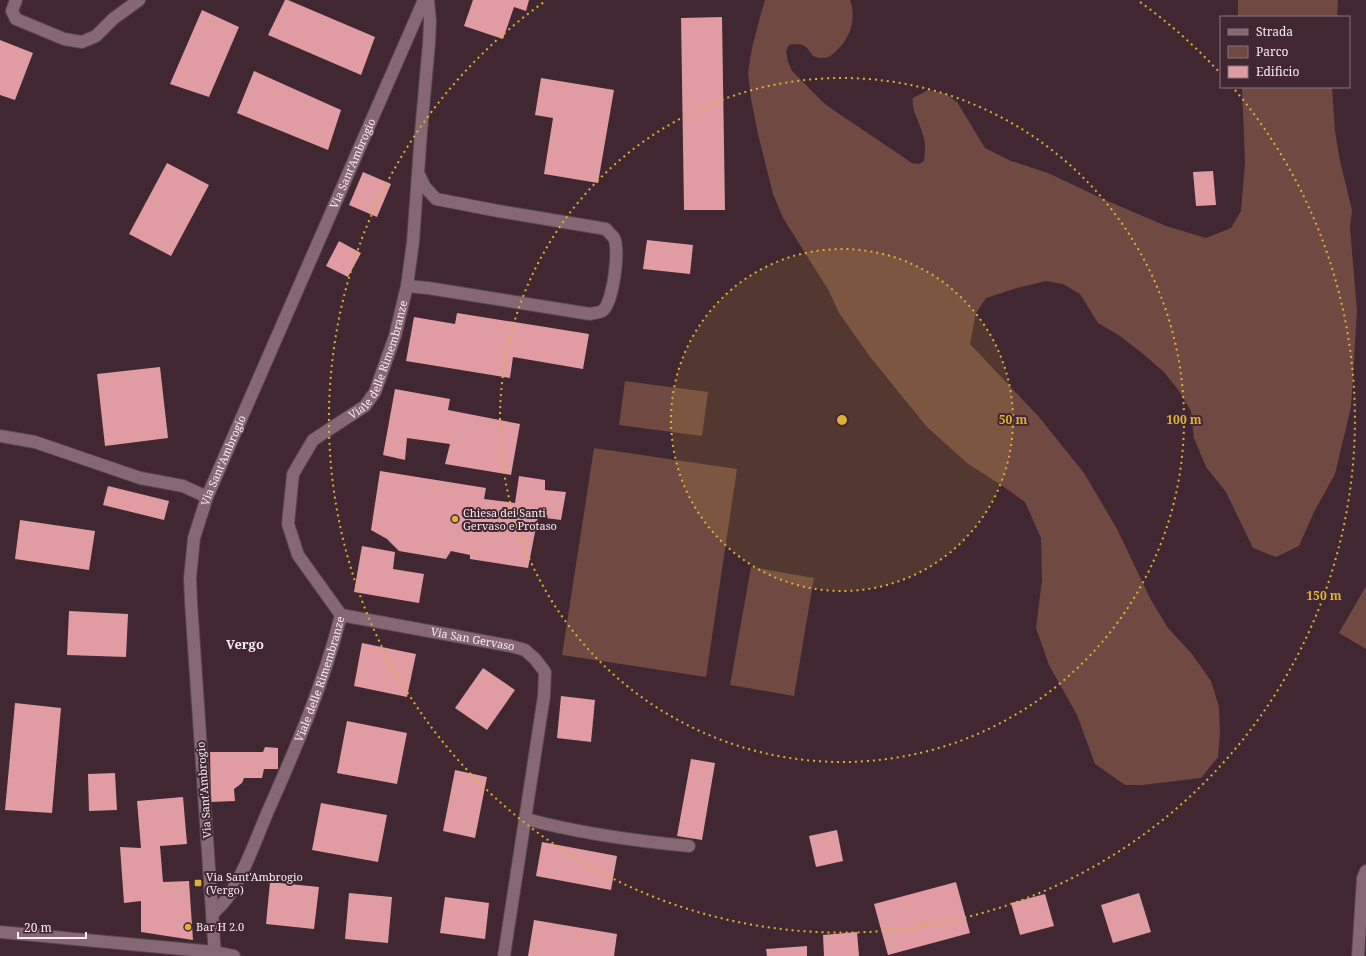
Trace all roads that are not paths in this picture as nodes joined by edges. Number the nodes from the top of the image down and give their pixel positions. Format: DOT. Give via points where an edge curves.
graph roads {
  1 [pos="16,0"];
  2 [pos="140,0"];
  3 [pos="424,0"];
  4 [pos="428,0"];
  5 [pos="418,173"];
  6 [pos="408,286"];
  7 [pos="0,436"];
  8 [pos="207,497"];
  9 [pos="341,615"];
  10 [pos="526,819"];
  11 [pos="689,846"];
  12 [pos="1366,870"];
  13 [pos="212,915"];
  14 [pos="0,932"];
  15 [pos="215,954"];
  16 [pos="234,956"];
  17 [pos="504,956"];
  18 [pos="1358,956"];
  1 -- 2 [label="street" via="12,12 16,19 64,39 82,42 96,36 113,19"];
  3 -- 8 [label="street, Via Sant'Ambrogio"];
  4 -- 5 [label="street, Viale delle Rimembranze" via="429,43"];
  5 -- 6 [label="street, Viale delle Rimembranze"];
  5 -- 6 [label="street, Viale delle Rimembranze" via="425,187 436,199 606,229 614,239 617,254 607,306 602,312 590,314"];
  6 -- 9 [label="street, Viale delle Rimembranze" via="395,336 375,392 365,406 313,440 293,474 288,524 298,555"];
  7 -- 8 [label="street" via="35,442 140,478 183,486"];
  8 -- 13 [label="street, Via Sant'Ambrogio" via="194,538 190,578"];
  9 -- 10 [label="street, Via San Gervaso" via="511,646 525,650 535,658 545,672 544,696"];
  9 -- 13 [label="street, Viale delle Rimembranze" via="321,679 288,766 240,875 229,895"];
  10 -- 11 [label="street" via="582,832"];
  10 -- 17 [label="street, Via San Gervaso"];
  12 -- 18 [label="street"];
  13 -- 15 [label="street, Via Sant'Ambrogio"];
  14 -- 15 [label="street"];
  15 -- 16 [label="street"];
}
